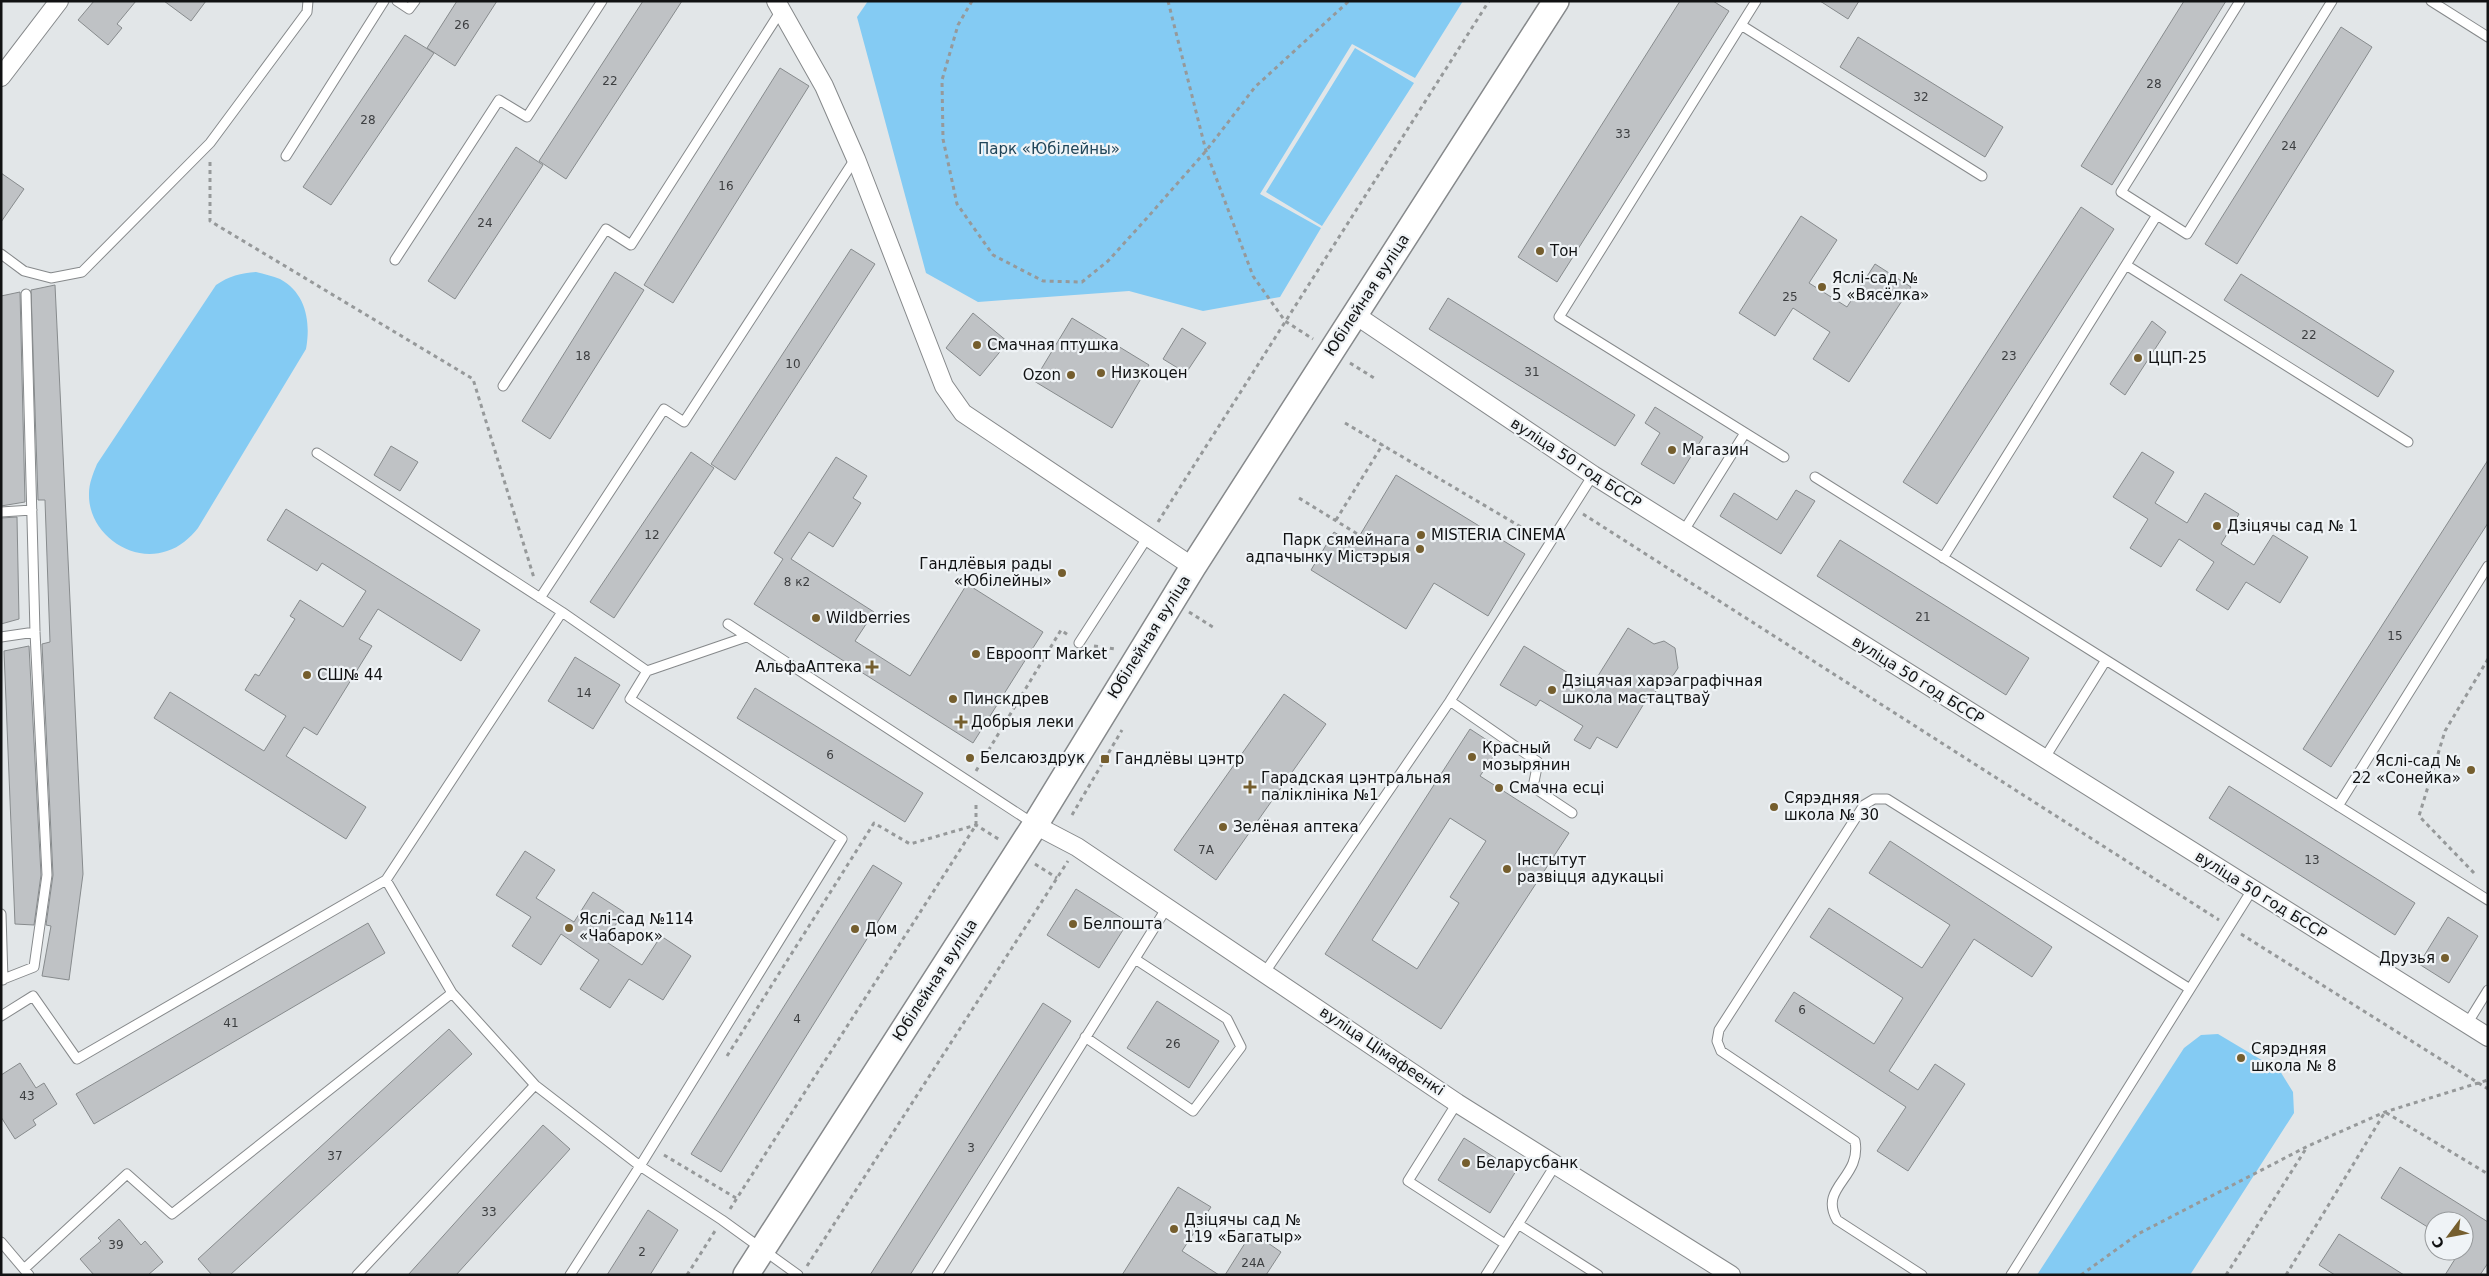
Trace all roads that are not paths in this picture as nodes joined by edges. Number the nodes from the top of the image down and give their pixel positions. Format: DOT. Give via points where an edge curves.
graph roads {
  1 [pos="59,1"];
  2 [pos="308,1"];
  3 [pos="384,1"];
  4 [pos="397,1"];
  5 [pos="414,1"];
  6 [pos="602,1"];
  7 [pos="1556,1"];
  8 [pos="1756,1"];
  9 [pos="2240,1"];
  10 [pos="2332,1"];
  11 [pos="2431,1"];
  12 [pos="779,5"];
  13 [pos="1741,25"];
  14 [pos="2488,37"];
  15 [pos="1,76"];
  16 [pos="286,156"];
  17 [pos="856,159"];
  18 [pos="1982,176"];
  19 [pos="2157,215"];
  20 [pos="1,254"];
  21 [pos="395,260"];
  22 [pos="2126,265"];
  23 [pos="26,294"];
  24 [pos="1354,314"];
  25 [pos="503,386"];
  26 [pos="1744,433"];
  27 [pos="2408,442"];
  28 [pos="317,453"];
  29 [pos="1784,457"];
  30 [pos="1593,475"];
  31 [pos="1815,477"];
  32 [pos="32,510"];
  33 [pos="1,512"];
  34 [pos="1683,532"];
  35 [pos="1147,538"];
  36 [pos="1943,558"];
  37 [pos="2488,566"];
  38 [pos="1193,567"];
  39 [pos="540,598"];
  40 [pos="562,612"];
  41 [pos="728,624"];
  42 [pos="34,632"];
  43 [pos="1,637"];
  44 [pos="746,637"];
  45 [pos="1080,643"];
  46 [pos="2106,660"];
  47 [pos="647,670"];
  48 [pos="1450,701"];
  49 [pos="2044,759"];
  50 [pos="2338,806"];
  51 [pos="1572,813"];
  52 [pos="1034,824"];
  53 [pos="386,880"];
  54 [pos="2252,890"];
  55 [pos="2488,900"];
  56 [pos="1166,909"];
  57 [pos="1,914"];
  58 [pos="1135,960"];
  59 [pos="1265,972"];
  60 [pos="2,980"];
  61 [pos="2190,989"];
  62 [pos="2488,990"];
  63 [pos="452,993"];
  64 [pos="1,1016"];
  65 [pos="2466,1024"];
  66 [pos="1085,1037"];
  67 [pos="2488,1037"];
  68 [pos="535,1085"];
  69 [pos="1457,1103"];
  70 [pos="1556,1164"];
  71 [pos="640,1166"];
  72 [pos="1518,1224"];
  73 [pos="1,1242"];
  74 [pos="1506,1244"];
  75 [pos="763,1249"];
  76 [pos="26,1272"];
  77 [pos="357,1275"];
  78 [pos="570,1275"];
  79 [pos="746,1275"];
  80 [pos="800,1275"];
  81 [pos="937,1275"];
  82 [pos="1486,1275"];
  83 [pos="1598,1275"];
  84 [pos="1731,1275"];
  85 [pos="1922,1275"];
  86 [pos="2011,1275"];
  1 -- 15 [label="street"];
  2 -- 20 [label="lane" via="307,12 210,143 82,272 51,278 24,271"];
  3 -- 16 [label="lane"];
  4 -- 5 [label="lane" via="409,9"];
  6 -- 21 [label="lane" via="527,117 499,100"];
  7 -- 24 [label="main road, Юбілейная вуліца"];
  8 -- 13 [label="lane"];
  9 -- 19 [label="lane" via="2120,192"];
  10 -- 19 [label="lane" via="2187,234"];
  11 -- 14 [label="lane"];
  12 -- 17 [label="street" via="824,86"];
  12 -- 25 [label="lane" via="631,245 606,228"];
  13 -- 18 [label="lane"];
  13 -- 26 [label="lane" via="1559,317"];
  17 -- 35 [label="street" via="944,386 964,413"];
  17 -- 39 [label="lane" via="684,422 664,409"];
  19 -- 22 [label="lane"];
  22 -- 27 [label="lane"];
  22 -- 36 [label="lane"];
  23 -- 32 [label="lane"];
  24 -- 30 [label="street, вуліца 50 год БССР"];
  24 -- 38 [label="main road, Юбілейная вуліца"];
  26 -- 29 [label="lane"];
  26 -- 34 [label="lane"];
  28 -- 39 [label="lane"];
  30 -- 34 [label="street, вуліца 50 год БССР"];
  30 -- 48 [label="lane"];
  31 -- 36 [label="lane"];
  32 -- 33 [label="lane"];
  32 -- 42 [label="lane"];
  34 -- 49 [label="street, вуліца 50 год БССР"];
  35 -- 38 [label="street"];
  35 -- 45 [label="lane"];
  36 -- 46 [label="lane"];
  37 -- 50 [label="lane"];
  38 -- 52 [label="main road, Юбілейная вуліца"];
  39 -- 40 [label="lane"];
  40 -- 47 [label="lane"];
  40 -- 53 [label="lane"];
  41 -- 44 [label="lane"];
  42 -- 43 [label="lane"];
  42 -- 60 [label="lane" via="46,875 34,968"];
  44 -- 47 [label="lane"];
  44 -- 52 [label="lane"];
  46 -- 49 [label="lane"];
  46 -- 50 [label="lane"];
  47 -- 71 [label="lane" via="630,699 842,839"];
  48 -- 51 [label="lane" via="1538,762 1533,787"];
  48 -- 59 [label="lane"];
  49 -- 54 [label="street, вуліца 50 год БССР"];
  50 -- 55 [label="lane"];
  52 -- 56 [label="street, вуліца Цімафеенкі" via="1077,847"];
  52 -- 75 [label="main road, Юбілейная вуліца"];
  53 -- 63 [label="lane"];
  53 -- 64 [label="lane" via="77,1059 33,996"];
  54 -- 61 [label="lane"];
  54 -- 65 [label="street, вуліца 50 год БССР"];
  56 -- 58 [label="lane"];
  56 -- 59 [label="street, вуліца Цімафеенкі"];
  57 -- 60 [label="lane"];
  58 -- 66 [label="lane"];
  58 -- 66 [label="lane" via="1227,1020 1241,1048 1194,1111"];
  59 -- 69 [label="street, вуліца Цімафеенкі"];
  61 -- 85 [label="lane" via="1887,799 1864,805 1719,1030 1717,1040 1721,1051 1855,1141 1856,1161 1832,1198 1832,1211 1837,1220"];
  61 -- 86 [label="lane"];
  62 -- 65 [label="lane"];
  63 -- 68 [label="lane"];
  63 -- 76 [label="lane" via="172,1214 127,1174"];
  65 -- 67 [label="street, вуліца 50 год БССР"];
  66 -- 81 [label="lane"];
  68 -- 71 [label="lane"];
  68 -- 77 [label="lane"];
  69 -- 70 [label="street, вуліца Цімафеенкі"];
  69 -- 74 [label="lane" via="1408,1181"];
  70 -- 72 [label="lane"];
  70 -- 84 [label="street, вуліца Цімафеенкі"];
  71 -- 75 [label="lane"];
  71 -- 78 [label="lane"];
  72 -- 74 [label="lane"];
  72 -- 83 [label="lane"];
  73 -- 76 [label="lane"];
  74 -- 82 [label="lane"];
  75 -- 79 [label="main road, Юбілейная вуліца"];
  75 -- 80 [label="lane"];
}
